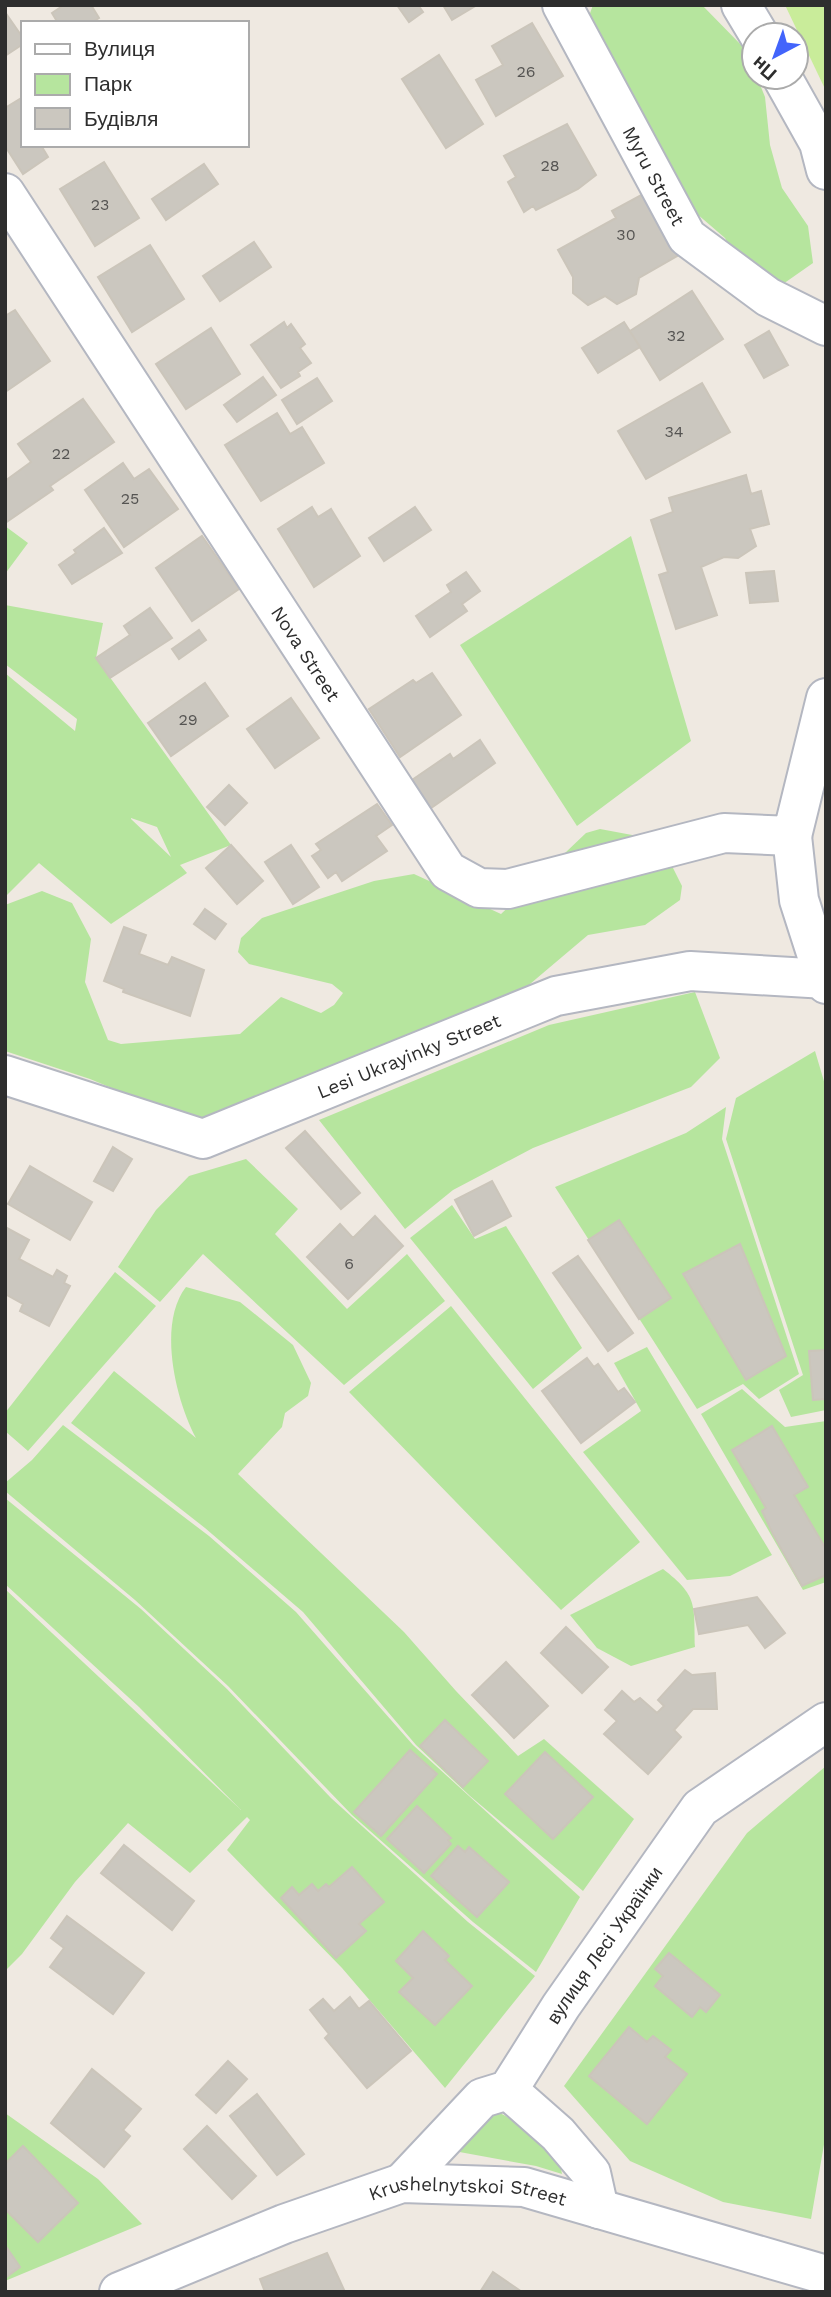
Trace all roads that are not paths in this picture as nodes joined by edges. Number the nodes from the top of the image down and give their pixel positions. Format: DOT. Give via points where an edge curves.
graph roads {
  1 [pos="562,5"];
  2 [pos="741,5"];
  3 [pos="750,21"];
  4 [pos="790,91"];
  5 [pos="826,170"];
  6 [pos="5,193"];
  7 [pos="826,326"];
  8 [pos="826,698"];
  9 [pos="792,836"];
  10 [pos="825,980"];
  11 [pos="5,1075"];
  12 [pos="826,1722"];
  13 [pos="508,2090"];
  14 [pos="402,2183"];
  15 [pos="599,2208"];
  16 [pos="826,2275"];
  17 [pos="780,2277"];
  18 [pos="119,2292"];
  1 -- 7 [label="street, Myru Street" via="687,237 768,297"];
  2 -- 3 [label="street"];
  4 -- 5 [label="street" via="819,143"];
  6 -- 9 [label="street, Nova Street" via="448,871 479,888 508,889 724,833"];
  8 -- 9 [label="street"];
  9 -- 10 [label="street" via="799,900"];
  10 -- 11 [label="street, Lesi Ukrayinky Street" via="690,971 556,996 203,1139"];
  12 -- 13 [label="street, вулиця Лесі Українки" via="700,1808"];
  13 -- 14 [label="street" via="482,2098"];
  13 -- 15 [label="street" via="558,2134 591,2173"];
  14 -- 15 [label="street, Krushelnytskoi Street" via="524,2187"];
  14 -- 18 [label="street, Krushelnytskoi Street" via="284,2224"];
  15 -- 17 [label="street, Krushelnytskoi Street"];
  16 -- 17 [label="street, Krushelnytskoi Street"];
}
